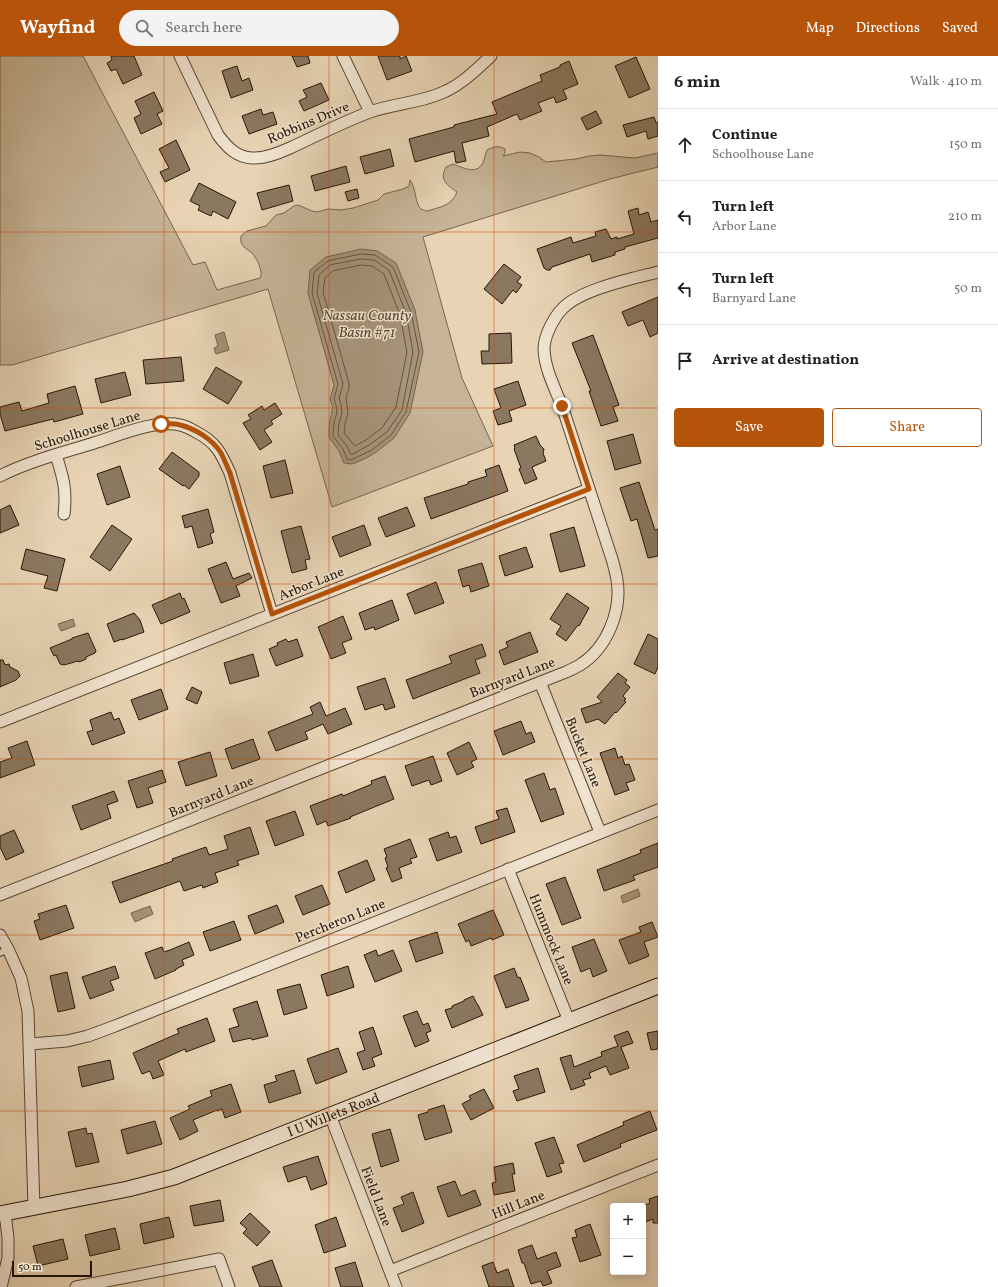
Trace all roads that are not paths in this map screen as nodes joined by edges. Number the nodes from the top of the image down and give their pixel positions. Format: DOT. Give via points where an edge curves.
graph roads {
  1 [pos="180,56"];
  2 [pos="343,56"];
  3 [pos="491,56"];
  4 [pos="370,112"];
  5 [pos="658,272"];
  6 [pos="56,455"];
  7 [pos="0,476"];
  8 [pos="589,489"];
  9 [pos="64,514"];
  10 [pos="272,614"];
  11 [pos="540,682"];
  12 [pos="0,722"];
  13 [pos="658,810"];
  14 [pos="600,832"];
  15 [pos="508,869"];
  16 [pos="0,896"];
  17 [pos="0,935"];
  18 [pos="4,951"];
  19 [pos="658,986"];
  20 [pos="569,1021"];
  21 [pos="30,1044"];
  22 [pos="330,1115"];
  23 [pos="658,1165"];
  24 [pos="34,1208"];
  25 [pos="3,1214"];
  26 [pos="390,1271"];
  27 [pos="1,1287"];
  28 [pos="76,1287"];
  29 [pos="229,1287"];
  30 [pos="396,1287"];
  1 -- 4 [label="street, Robbins Drive" via="218,135 226,146 240,156 253,158 282,151"];
  2 -- 4 [label="street"];
  3 -- 4 [label="street, Robbins Drive" via="447,91 430,98"];
  5 -- 8 [label="street, Barnyard Lane" via="579,297 561,309 548,330 544,347 547,371 562,406"];
  6 -- 7 [label="street, Schoolhouse Lane" via="20,466"];
  6 -- 9 [label="street" via="65,486"];
  6 -- 10 [label="street, Schoolhouse Lane" via="161,424 179,424 205,436 221,453 230,473"];
  8 -- 10 [label="street, Arbor Lane"];
  8 -- 11 [label="street, Barnyard Lane" via="617,581 618,599 615,614 604,641 589,658 566,672"];
  10 -- 12 [label="street, Arbor Lane"];
  11 -- 14 [label="street, Bucket Lane"];
  11 -- 16 [label="street, Barnyard Lane"];
  13 -- 14 [label="street, Percheron Lane"];
  14 -- 15 [label="street, Percheron Lane"];
  15 -- 20 [label="street, Hummock Lane"];
  15 -- 21 [label="street, Percheron Lane" via="88,1036 67,1041"];
  17 -- 18 [label="street"];
  18 -- 21 [label="street" via="16,967 24,990"];
  19 -- 20 [label="main road, I U Willets Road"];
  20 -- 22 [label="main road, I U Willets Road"];
  21 -- 24 [label="street"];
  22 -- 24 [label="main road, I U Willets Road" via="174,1177 128,1190"];
  22 -- 26 [label="street, Field Lane"];
  23 -- 26 [label="street, Hill Lane"];
  24 -- 25 [label="main road, I U Willets Road"];
  25 -- 27 [label="street" via="8,1238 8,1258"];
  26 -- 30 [label="street, Field Lane"];
  28 -- 29 [label="street" via="219,1259"];
}
